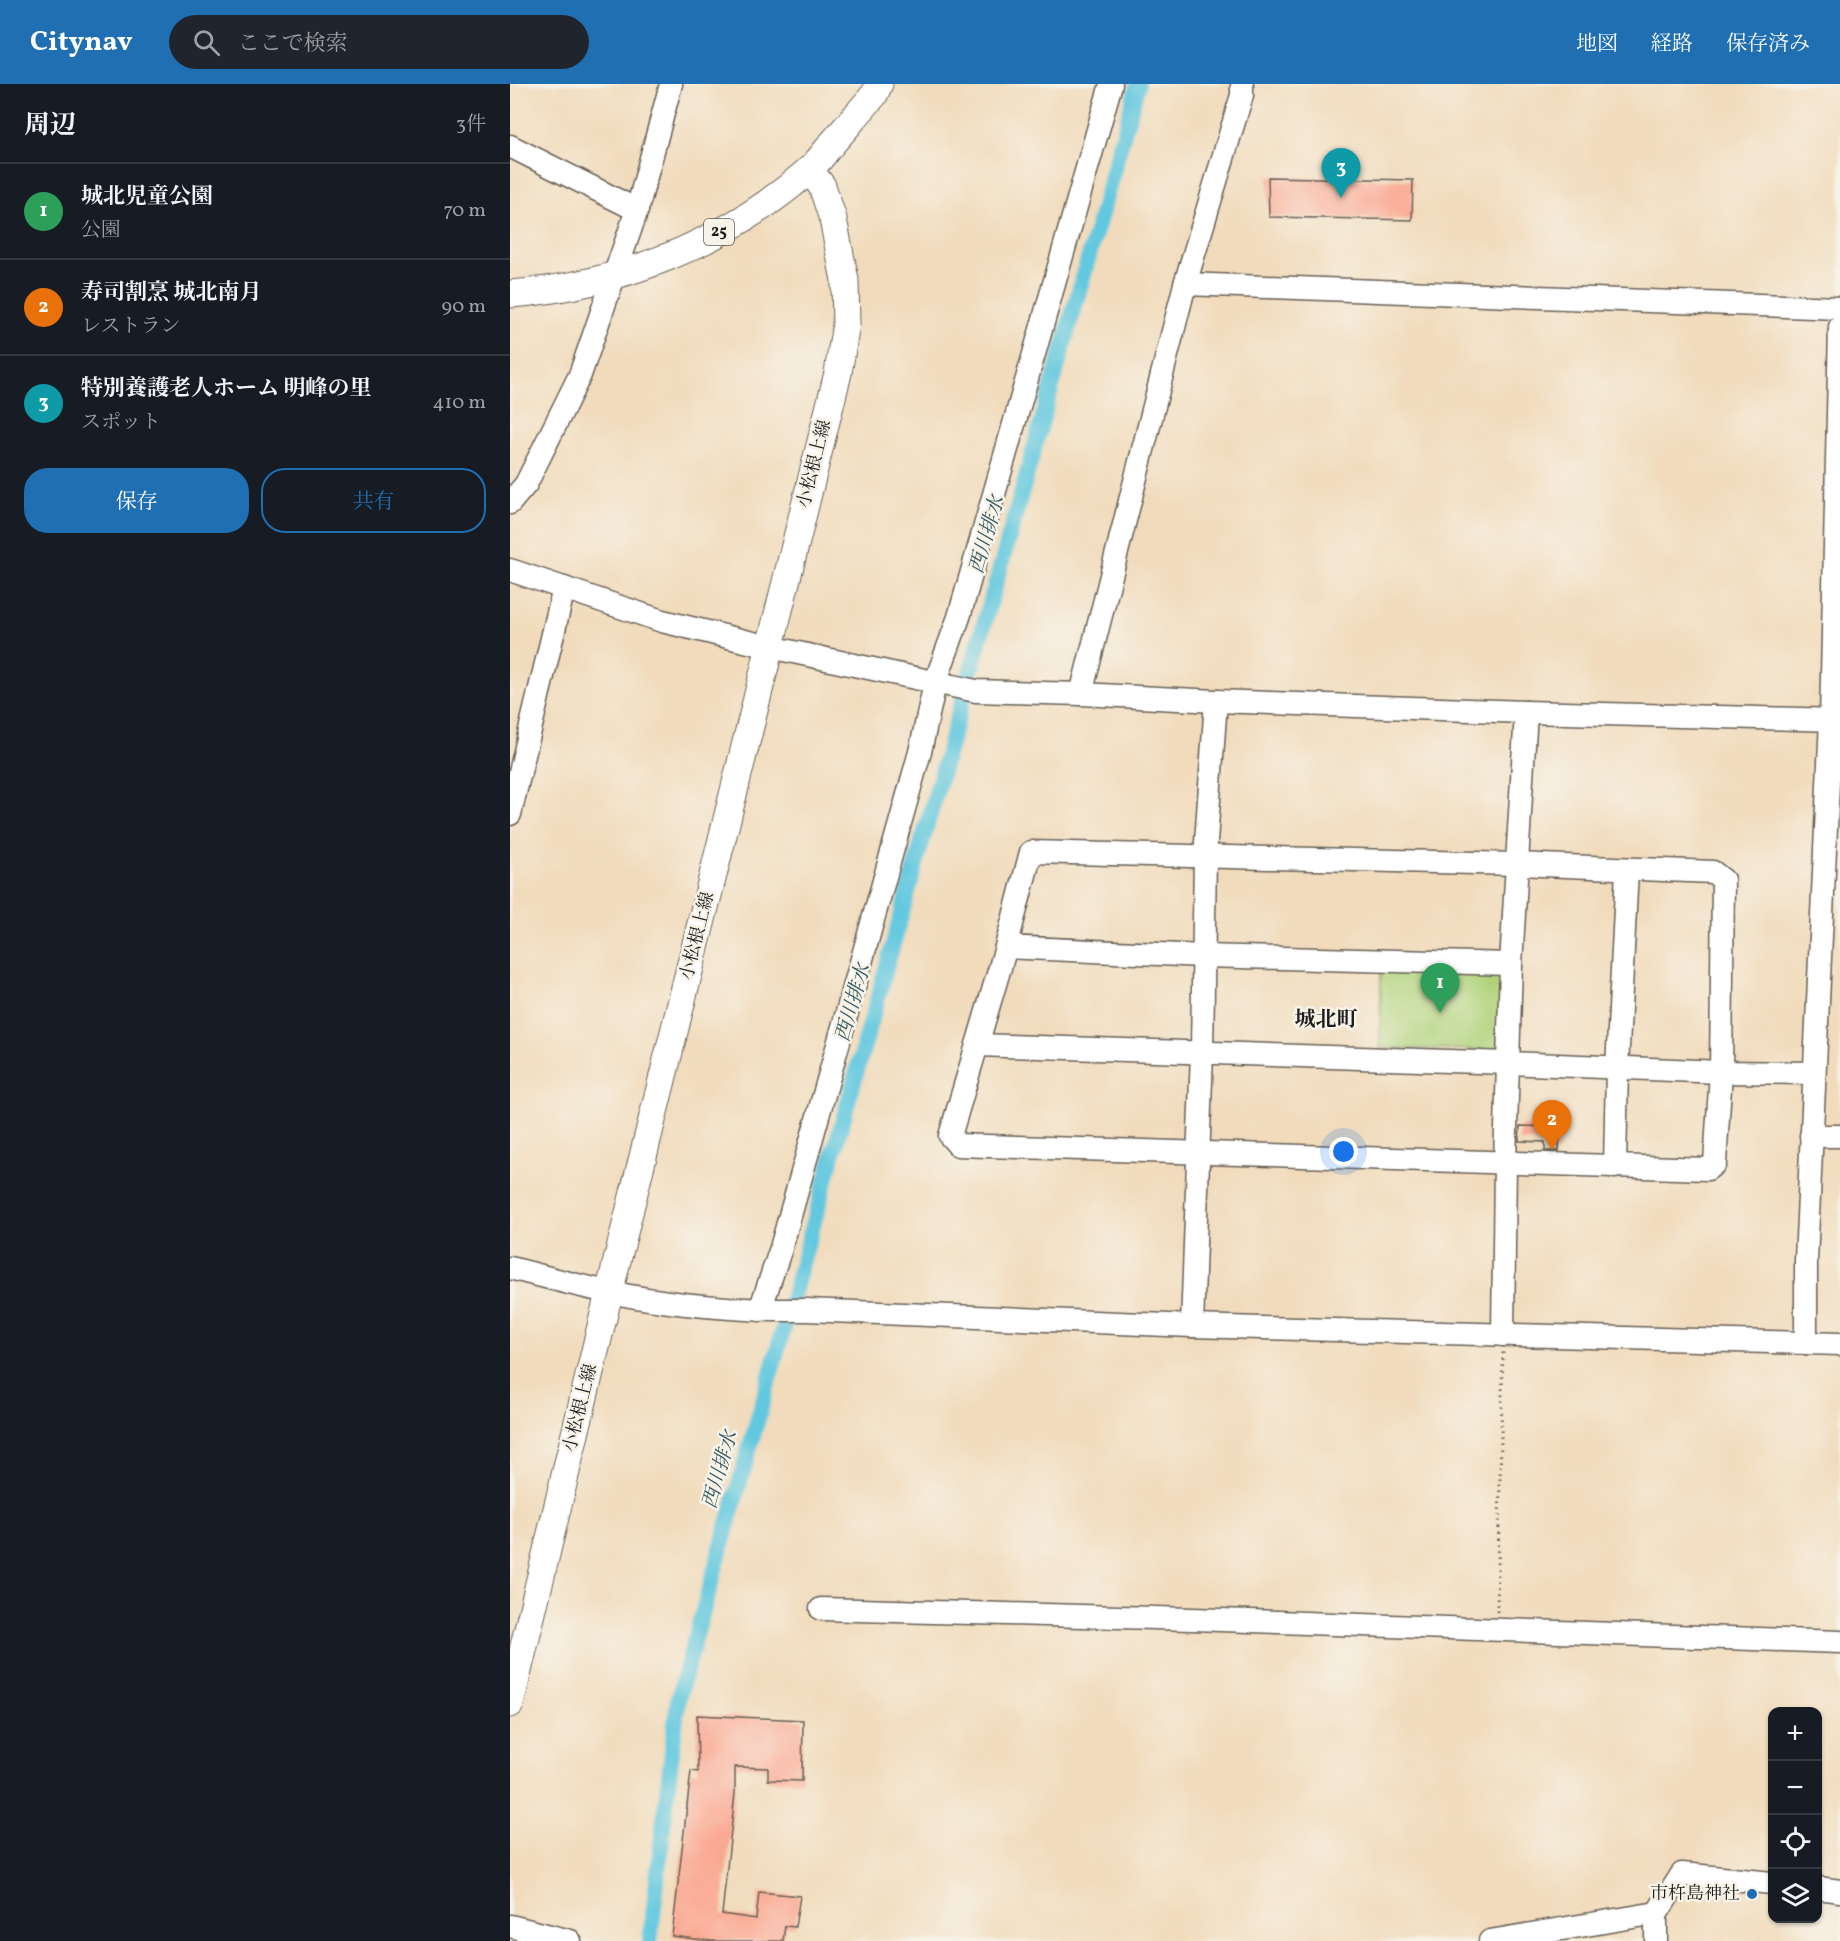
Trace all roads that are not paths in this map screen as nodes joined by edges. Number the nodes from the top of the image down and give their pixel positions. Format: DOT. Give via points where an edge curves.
graph roads {
  1 [pos="671,84"];
  2 [pos="879,84"];
  3 [pos="1111,84"];
  4 [pos="1242,84"];
  5 [pos="510,146"];
  6 [pos="809,170"];
  7 [pos="637,210"];
  8 [pos="614,276"];
  9 [pos="1185,284"];
  10 [pos="510,294"];
  11 [pos="1840,308"];
  12 [pos="1840,327"];
  13 [pos="510,503"];
  14 [pos="510,570"];
  15 [pos="564,588"];
  16 [pos="770,648"];
  17 [pos="942,684"];
  18 [pos="1081,693"];
  19 [pos="1216,701"];
  20 [pos="1526,712"];
  21 [pos="1835,720"];
  22 [pos="510,814"];
  23 [pos="1205,856"];
  24 [pos="1516,864"];
  25 [pos="1627,870"];
  26 [pos="1005,947"];
  27 [pos="1203,956"];
  28 [pos="1511,964"];
  29 [pos="977,1045"];
  30 [pos="1202,1052"];
  31 [pos="1508,1063"];
  32 [pos="1617,1068"];
  33 [pos="1721,1072"];
  34 [pos="1814,1073"];
  35 [pos="1811,1136"];
  36 [pos="1840,1136"];
  37 [pos="1198,1155"];
  38 [pos="1505,1162"];
  39 [pos="1615,1167"];
  40 [pos="510,1268"];
  41 [pos="609,1293"];
  42 [pos="767,1310"];
  43 [pos="1192,1326"];
  44 [pos="1503,1335"];
  45 [pos="1806,1343"];
  46 [pos="1840,1344"];
  47 [pos="821,1609"];
  48 [pos="1840,1642"];
  49 [pos="510,1704"];
  50 [pos="1768,1883"];
  51 [pos="1822,1889"];
  52 [pos="1840,1891"];
  53 [pos="1656,1913"];
  54 [pos="510,1926"];
  55 [pos="570,1941"];
  56 [pos="1490,1941"];
  57 [pos="1656,1941"];
  1 -- 7 [label="street"];
  2 -- 6 [label="main road, 25" via="874,95"];
  3 -- 17 [label="street"];
  4 -- 9 [label="street"];
  5 -- 7 [label="street"];
  6 -- 8 [label="main road, 25" via="757,210 693,247"];
  6 -- 16 [label="main road, 小松根上線" via="822,186 833,219 845,280 846,324 838,373"];
  7 -- 8 [label="street"];
  8 -- 10 [label="main road, 25" via="549,291"];
  8 -- 13 [label="street" via="580,375 526,483"];
  9 -- 11 [label="street"];
  9 -- 18 [label="street"];
  12 -- 21 [label="street"];
  14 -- 15 [label="street"];
  15 -- 16 [label="street" via="662,621"];
  15 -- 22 [label="street"];
  16 -- 17 [label="street"];
  16 -- 41 [label="main road, 小松根上線"];
  17 -- 18 [label="street" via="976,691"];
  17 -- 42 [label="street"];
  18 -- 19 [label="street"];
  19 -- 20 [label="street"];
  19 -- 23 [label="street"];
  20 -- 21 [label="street"];
  20 -- 24 [label="street"];
  21 -- 34 [label="street"];
  23 -- 24 [label="street"];
  23 -- 26 [label="street" via="1031,852"];
  23 -- 27 [label="street"];
  24 -- 25 [label="street"];
  24 -- 28 [label="street"];
  25 -- 32 [label="street"];
  25 -- 33 [label="street" via="1713,872 1723,880"];
  26 -- 27 [label="street"];
  26 -- 29 [label="street"];
  27 -- 28 [label="street"];
  27 -- 30 [label="street"];
  28 -- 31 [label="street"];
  29 -- 30 [label="street"];
  29 -- 37 [label="street" via="950,1136 958,1145"];
  30 -- 31 [label="street"];
  30 -- 37 [label="street"];
  31 -- 32 [label="street"];
  31 -- 38 [label="street"];
  32 -- 33 [label="street"];
  32 -- 39 [label="street"];
  33 -- 34 [label="street"];
  33 -- 39 [label="street" via="1716,1163 1708,1169"];
  34 -- 35 [label="street"];
  35 -- 36 [label="street"];
  35 -- 45 [label="street"];
  37 -- 38 [label="street"];
  37 -- 43 [label="street"];
  38 -- 39 [label="street"];
  38 -- 44 [label="street"];
  40 -- 41 [label="street"];
  41 -- 42 [label="street"];
  41 -- 49 [label="main road, 小松根上線"];
  42 -- 43 [label="street"];
  43 -- 44 [label="street"];
  44 -- 45 [label="street"];
  45 -- 46 [label="street"];
  47 -- 48 [label="street"];
  50 -- 53 [label="street" via="1682,1874"];
  51 -- 52 [label="street"];
  53 -- 56 [label="street"];
  53 -- 57 [label="street"];
  54 -- 55 [label="street"];
}
